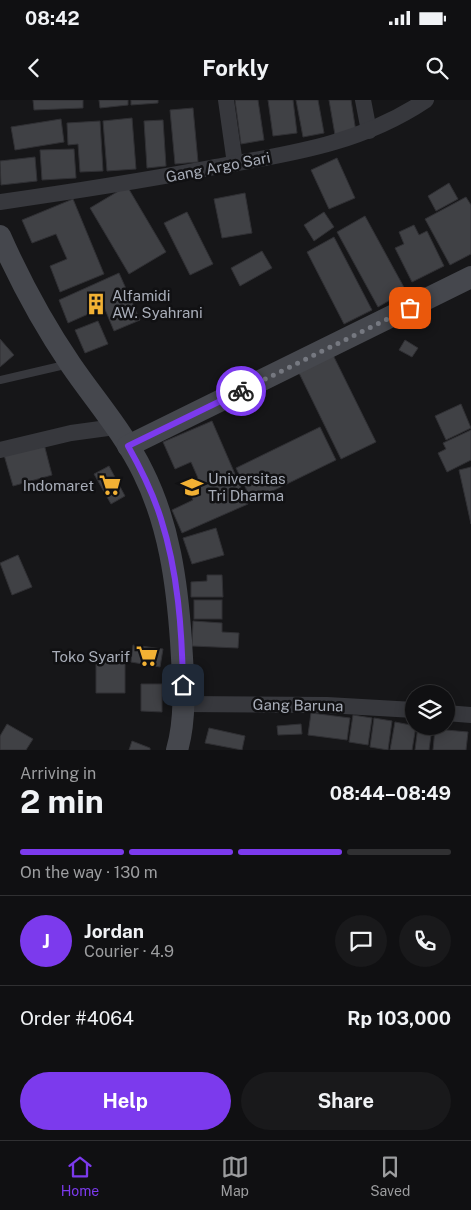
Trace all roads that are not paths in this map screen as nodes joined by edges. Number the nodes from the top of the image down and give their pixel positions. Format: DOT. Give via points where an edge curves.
graph roads {
  1 [pos="226,100"];
  2 [pos="362,100"];
  3 [pos="426,100"];
  4 [pos="369,131"];
  5 [pos="235,164"];
  6 [pos="0,202"];
  7 [pos="0,236"];
  8 [pos="471,277"];
  9 [pos="70,364"];
  10 [pos="0,380"];
  11 [pos="115,427"];
  12 [pos="128,446"];
  13 [pos="0,450"];
  14 [pos="183,704"];
  15 [pos="405,709"];
  16 [pos="455,714"];
  17 [pos="471,715"];
  18 [pos="177,750"];
  1 -- 5 [label="street"];
  2 -- 4 [label="street"];
  3 -- 4 [label="street, Gang Argo Sari"];
  4 -- 5 [label="street, Gang Argo Sari" via="321,147"];
  5 -- 6 [label="street, Gang Argo Sari"];
  7 -- 9 [label="main road" via="30,299"];
  8 -- 12 [label="main road"];
  9 -- 10 [label="lane"];
  9 -- 11 [label="main road"];
  11 -- 12 [label="main road"];
  11 -- 13 [label="street" via="71,433"];
  12 -- 14 [label="main road" via="155,499 168,544 179,608"];
  14 -- 15 [label="street, Gang Baruna" via="327,704"];
  14 -- 18 [label="main road"];
  16 -- 17 [label="street"];
}
